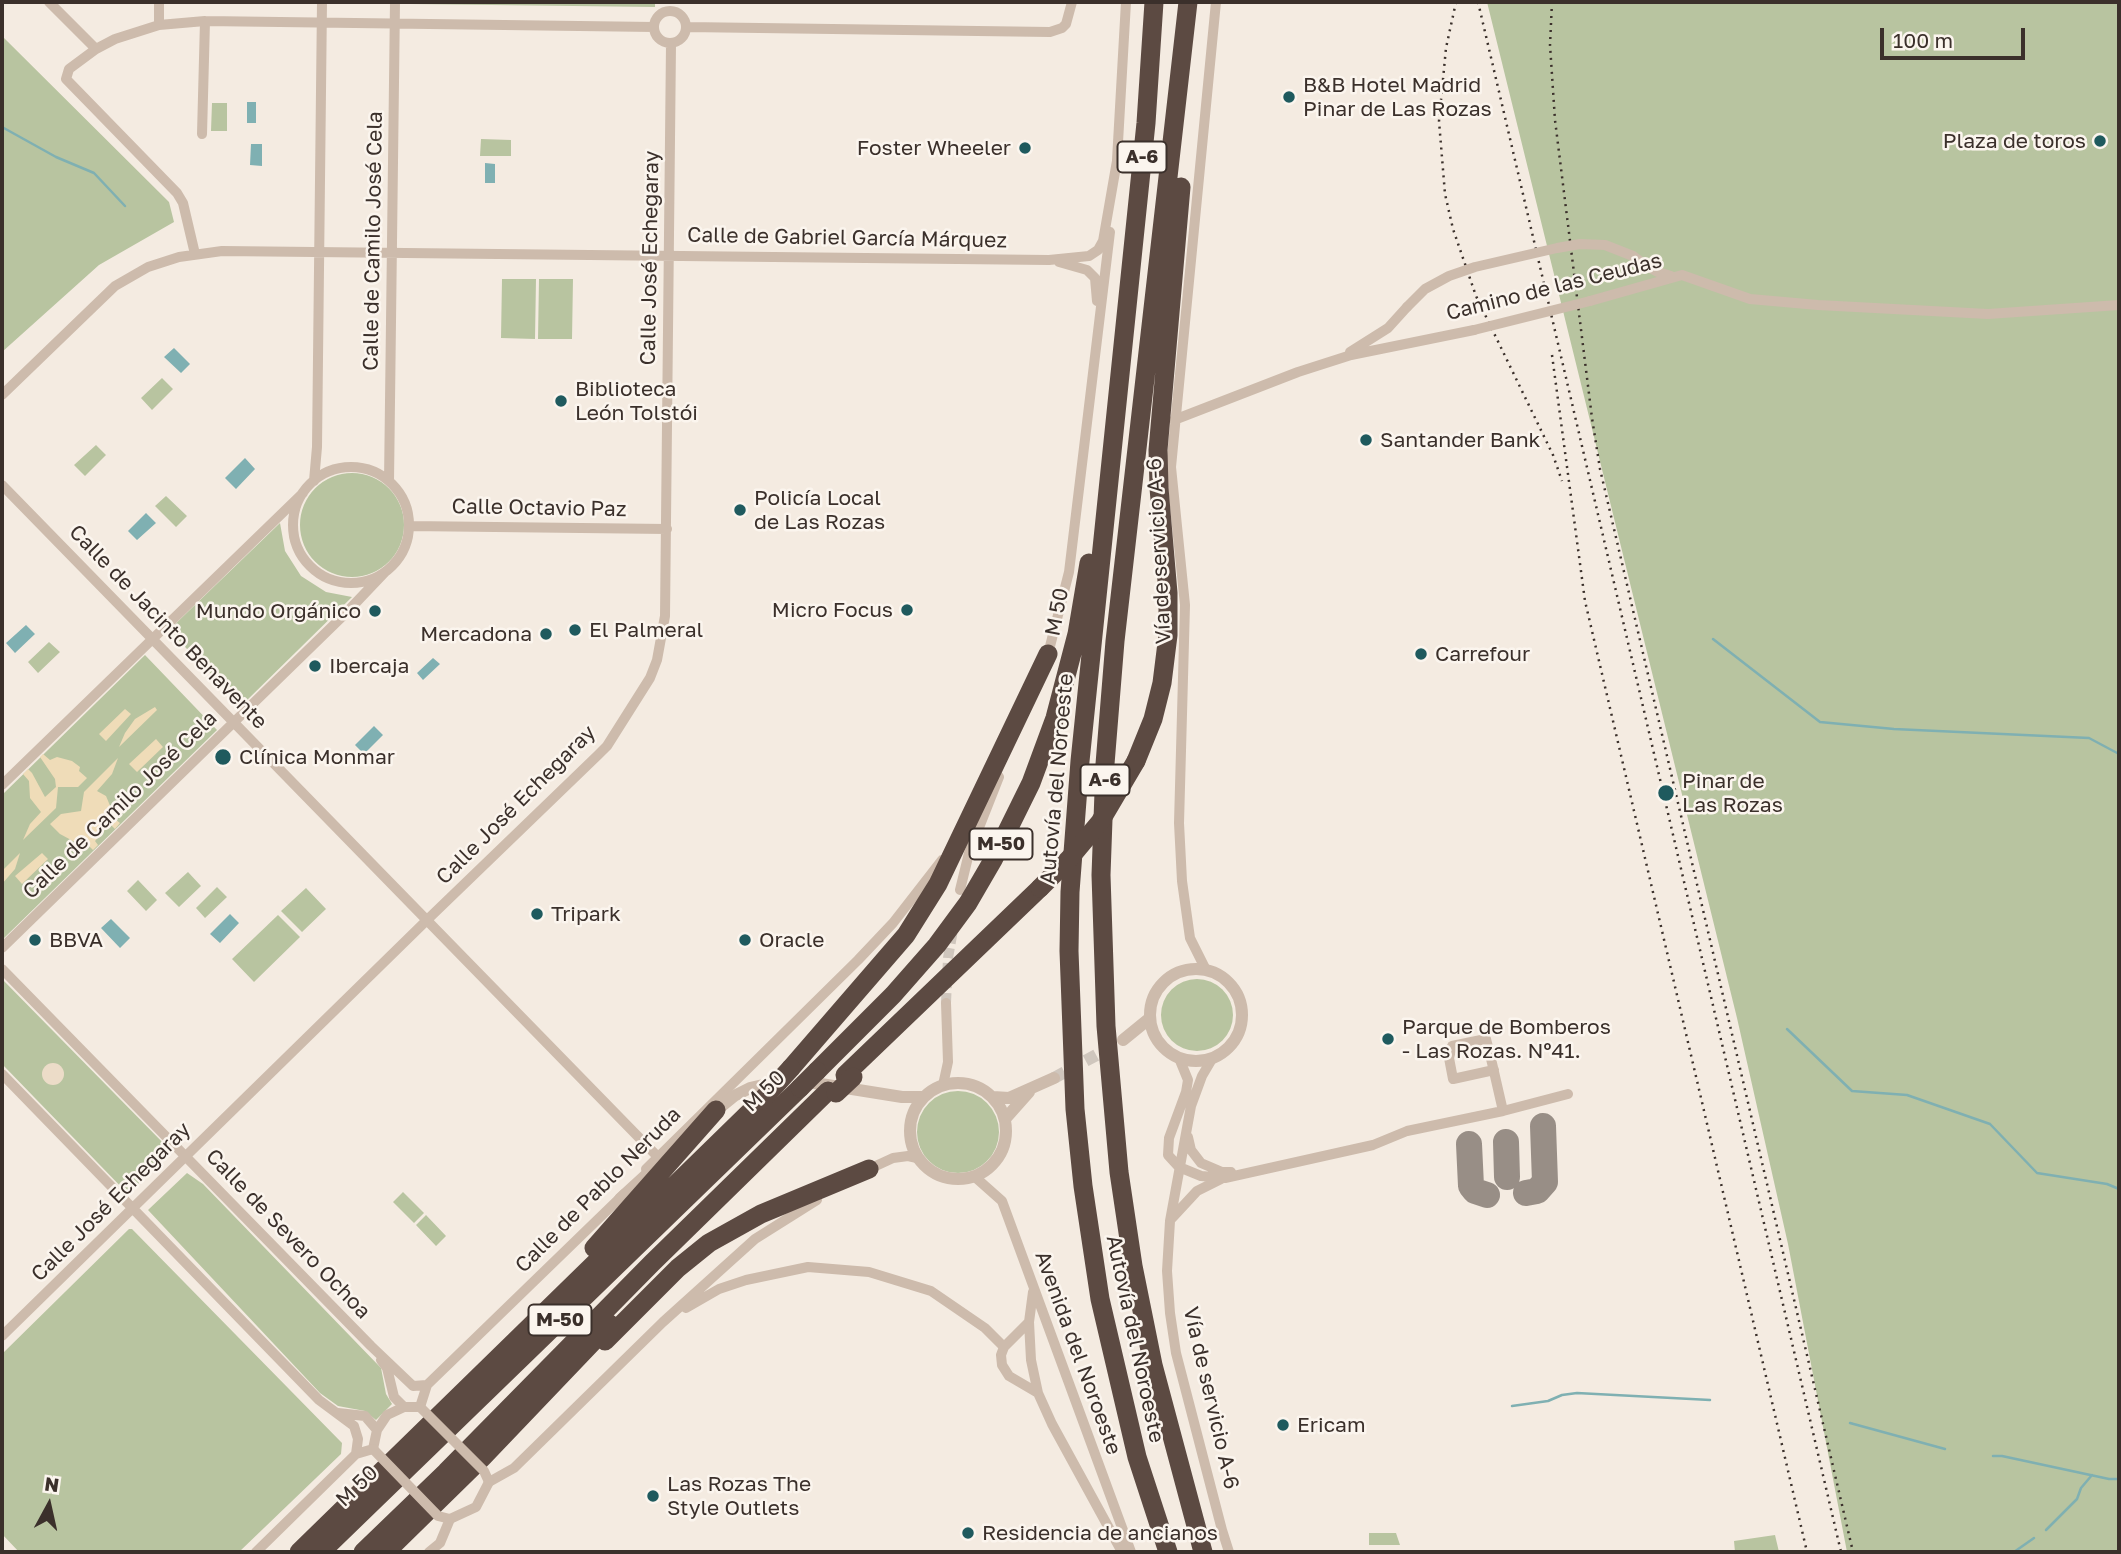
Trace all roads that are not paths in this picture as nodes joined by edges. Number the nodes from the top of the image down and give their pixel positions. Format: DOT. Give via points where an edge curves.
graph roads {
  1 [pos="49,2"];
  2 [pos="159,2"];
  3 [pos="322,2"];
  4 [pos="395,2"];
  5 [pos="1072,2"];
  6 [pos="1126,2"];
  7 [pos="1154,2"];
  8 [pos="1188,2"];
  9 [pos="1199,2"];
  10 [pos="1216,2"];
  11 [pos="672,6"];
  12 [pos="205,21"];
  13 [pos="321,23"];
  14 [pos="396,24"];
  15 [pos="159,25"];
  16 [pos="654,27"];
  17 [pos="687,27"];
  18 [pos="671,44"];
  19 [pos="96,49"];
  20 [pos="202,134"];
  21 [pos="1118,155"];
  22 [pos="317,252"];
  23 [pos="393,253"];
  24 [pos="195,254"];
  25 [pos="669,254"];
  26 [pos="1049,260"];
  27 [pos="1674,276"];
  28 [pos="2119,305"];
  29 [pos="1127,311"];
  30 [pos="1342,358"];
  31 [pos="2,395"];
  32 [pos="1174,420"];
  33 [pos="1086,435"];
  34 [pos="314,481"];
  35 [pos="388,481"];
  36 [pos="2,485"];
  37 [pos="303,493"];
  38 [pos="409,526"];
  39 [pos="667,529"];
  40 [pos="385,572"];
  41 [pos="152,639"];
  42 [pos="1048,654"];
  43 [pos="233,721"];
  44 [pos="2,785"];
  45 [pos="963,833"];
  46 [pos="960,890"];
  47 [pos="426,919"];
  48 [pos="2,948"];
  49 [pos="2,969"];
  50 [pos="1206,970"];
  51 [pos="946,1003"];
  52 [pos="1150,1018"];
  53 [pos="1157,1039"];
  54 [pos="1179,1058"];
  55 [pos="1212,1059"];
  56 [pos="1493,1070"];
  57 [pos="2,1074"];
  58 [pos="1054,1078"];
  59 [pos="943,1085"];
  60 [pos="1031,1090"];
  61 [pos="832,1092"];
  62 [pos="1568,1094"];
  63 [pos="923,1097"];
  64 [pos="993,1097"];
  65 [pos="716,1110"];
  66 [pos="1503,1111"];
  67 [pos="1005,1119"];
  68 [pos="1186,1132"];
  69 [pos="184,1156"];
  70 [pos="657,1156"];
  71 [pos="917,1158"];
  72 [pos="1179,1167"];
  73 [pos="869,1168"];
  74 [pos="1244,1173"];
  75 [pos="975,1177"];
  76 [pos="1225,1178"];
  77 [pos="620,1199"];
  78 [pos="133,1207"];
  79 [pos="1170,1221"];
  80 [pos="1033,1289"];
  81 [pos="668,1318"];
  82 [pos="1029,1322"];
  83 [pos="2,1336"];
  84 [pos="371,1346"];
  85 [pos="1004,1347"];
  86 [pos="475,1381"];
  87 [pos="427,1385"];
  88 [pos="1038,1393"];
  89 [pos="404,1407"];
  90 [pos="419,1407"];
  91 [pos="335,1412"];
  92 [pos="377,1430"];
  93 [pos="373,1449"];
  94 [pos="356,1454"];
  95 [pos="483,1457"];
  96 [pos="489,1482"];
  97 [pos="450,1519"];
  98 [pos="256,1552"];
  99 [pos="299,1552"];
  100 [pos="321,1552"];
  101 [pos="363,1552"];
  102 [pos="386,1552"];
  103 [pos="429,1552"];
  104 [pos="1122,1552"];
  105 [pos="1131,1552"];
  106 [pos="1168,1552"];
  107 [pos="1203,1552"];
  108 [pos="1229,1552"];
  1 -- 19 [label="street"];
  2 -- 15 [label="street"];
  3 -- 13 [label="street"];
  4 -- 14 [label="street, Calle de Camilo José Cela"];
  5 -- 17 [label="street" via="1069,20 1050,32"];
  6 -- 21 [label="street"];
  7 -- 29 [label="highway, Autovía del Noroeste / A-6"];
  8 -- 107 [label="highway, Autovía del Noroeste / A-6" via="1115,641 1101,875 1111,1104 1133,1266 1153,1365"];
  9 -- 61 [label="highway, M-50, bridge" via="1158,450 1168,635 1153,719 1136,761 1100,822 1069,859"];
  10 -- 32 [label="street, Vía de servicio A-6"];
  11 -- 16 [label="street" via="659,15"];
  11 -- 17 [label="street"];
  12 -- 13 [label="street"];
  12 -- 15 [label="street"];
  12 -- 20 [label="street"];
  13 -- 14 [label="street"];
  13 -- 22 [label="street"];
  14 -- 16 [label="street"];
  14 -- 23 [label="street, Calle de Camilo José Cela"];
  15 -- 19 [label="street"];
  16 -- 18 [label="street" via="658,38"];
  17 -- 18 [label="street" via="683,38"];
  18 -- 25 [label="street, Calle José Echegaray"];
  19 -- 24 [label="street" via="69,69 66,79 177,192"];
  21 -- 26 [label="street, Calle de Gabriel García Márquez" via="1098,250 1089,256"];
  21 -- 33 [label="street"];
  22 -- 23 [label="street, Calle de Gabriel García Márquez"];
  22 -- 24 [label="street, Calle de Gabriel García Márquez"];
  22 -- 34 [label="street"];
  23 -- 25 [label="street, Calle de Gabriel García Márquez"];
  23 -- 35 [label="street, Calle de Camilo José Cela"];
  24 -- 31 [label="street, Calle de Gabriel García Márquez" via="148,267 116,286"];
  25 -- 26 [label="street, Calle de Gabriel García Márquez"];
  25 -- 39 [label="street, Calle José Echegaray"];
  26 -- 33 [label="street, Calle de Gabriel García Márquez" via="1087,270 1095,278"];
  27 -- 28 [label="street, Camino de las Ceudas" via="1689,276 1751,299 1818,305 1988,314"];
  27 -- 30 [label="street, Camino de las Ceudas, bridge" via="1474,330"];
  27 -- 30 [label="street, bridge" via="1605,245 1580,244 1475,267 1425,289 1388,328"];
  29 -- 100 [label="highway, M 50 / M-50, bridge" via="1117,335 1077,634 1055,718 1031,783 968,902 937,945 817,1071"];
  29 -- 106 [label="highway, Autovía del Noroeste / A-6" via="1070,892 1070,1030 1083,1186 1100,1299 1137,1457"];
  30 -- 32 [label="street, Camino de las Ceudas"];
  32 -- 50 [label="street, Vía de servicio A-6" via="1171,467 1185,605 1180,855 1190,938"];
  33 -- 42 [label="street" via="1069,572"];
  34 -- 35 [label="street" via="326,473 352,468 372,471"];
  34 -- 37 [label="street"];
  35 -- 38 [label="street" via="404,501"];
  36 -- 41 [label="street, Calle de Jacinto Benavente"];
  37 -- 40 [label="street" via="293,523 300,553 310,566 346,583"];
  37 -- 41 [label="street"];
  38 -- 39 [label="street, Calle Octavio Paz"];
  38 -- 40 [label="street" via="405,547"];
  39 -- 47 [label="street, Calle José Echegaray" via="664,626 657,660 643,689 607,746"];
  40 -- 43 [label="street, Calle de Camilo José Cela"];
  41 -- 43 [label="street, Calle de Jacinto Benavente"];
  41 -- 44 [label="street"];
  42 -- 45 [label="highway"];
  42 -- 46 [label="street" via="1038,691 969,853"];
  43 -- 47 [label="street, Calle de Jacinto Benavente"];
  43 -- 48 [label="street, Calle de Camilo José Cela"];
  45 -- 70 [label="street, Calle de Pablo Neruda" via="858,960"];
  45 -- 86 [label="highway, bridge" via="906,935 762,1100"];
  47 -- 69 [label="street, Calle José Echegaray"];
  47 -- 70 [label="street, Calle de Jacinto Benavente"];
  49 -- 69 [label="street, Calle de Severo Ochoa"];
  50 -- 52 [label="street" via="1171,977 1155,995"];
  50 -- 55 [label="street" via="1231,985 1243,1012 1235,1041"];
  51 -- 59 [label="street" via="948,1062"];
  52 -- 53 [label="street"];
  52 -- 53 [label="street" via="1122,1040"];
  53 -- 54 [label="street"];
  54 -- 55 [label="street"];
  54 -- 72 [label="street, Vía de servicio A-6" via="1188,1080 1167,1146 1168,1155"];
  55 -- 68 [label="street, Vía de servicio A-6" via="1191,1106"];
  56 -- 56 [label="street" via="1486,1039 1452,1046 1453,1079"];
  56 -- 66 [label="street"];
  57 -- 78 [label="street"];
  58 -- 60 [label="street"];
  59 -- 63 [label="street"];
  59 -- 64 [label="street" via="969,1084"];
  60 -- 64 [label="street" via="1009,1098"];
  60 -- 67 [label="street"];
  61 -- 95 [label="highway"];
  61 -- 101 [label="highway, M-50" via="652,1263"];
  62 -- 66 [label="street"];
  63 -- 65 [label="street" via="781,1081 750,1088"];
  63 -- 71 [label="street" via="910,1122 910,1141"];
  64 -- 67 [label="street"];
  65 -- 77 [label="street"];
  65 -- 86 [label="highway"];
  66 -- 74 [label="street"];
  67 -- 75 [label="street" via="1004,1147 993,1165"];
  68 -- 72 [label="street, Vía de servicio A-6"];
  68 -- 74 [label="street" via="1201,1163"];
  69 -- 78 [label="street, Calle José Echegaray"];
  69 -- 84 [label="street, Calle de Severo Ochoa"];
  70 -- 77 [label="street, Calle de Pablo Neruda"];
  71 -- 73 [label="street" via="893,1158"];
  71 -- 75 [label="street" via="943,1178"];
  72 -- 76 [label="street"];
  72 -- 79 [label="street, Vía de servicio A-6"];
  73 -- 81 [label="street" via="755,1239"];
  73 -- 95 [label="highway" via="761,1214 709,1243"];
  74 -- 76 [label="street"];
  75 -- 80 [label="street, Avenida del Noroeste" via="1002,1201"];
  76 -- 79 [label="street" via="1197,1191"];
  77 -- 87 [label="street, Calle de Pablo Neruda"];
  78 -- 83 [label="street, Calle José Echegaray"];
  78 -- 91 [label="street"];
  79 -- 108 [label="street, Vía de servicio A-6" via="1167,1271 1176,1353"];
  80 -- 82 [label="street"];
  80 -- 105 [label="street, Avenida del Noroeste"];
  81 -- 85 [label="street" via="719,1289 746,1280 808,1267 869,1272 930,1292 985,1328"];
  81 -- 96 [label="street" via="514,1468"];
  82 -- 85 [label="street"];
  82 -- 88 [label="street"];
  84 -- 87 [label="street, Calle de Severo Ochoa" via="412,1386"];
  84 -- 89 [label="street, Calle de Severo Ochoa" via="387,1368 394,1397"];
  85 -- 88 [label="street" via="1002,1365 1009,1376"];
  86 -- 99 [label="highway"];
  87 -- 90 [label="street, Calle de Pablo Neruda"];
  88 -- 104 [label="street"];
  89 -- 90 [label="street"];
  89 -- 92 [label="street" via="387,1415"];
  90 -- 96 [label="street, bridge" via="484,1471"];
  91 -- 92 [label="street" via="365,1416"];
  91 -- 94 [label="street" via="354,1426"];
  92 -- 93 [label="street"];
  93 -- 94 [label="street"];
  93 -- 97 [label="street, bridge" via="438,1516"];
  94 -- 98 [label="street"];
  95 -- 102 [label="highway"];
  96 -- 97 [label="street" via="476,1507"];
  97 -- 103 [label="street" via="440,1543"];
}
